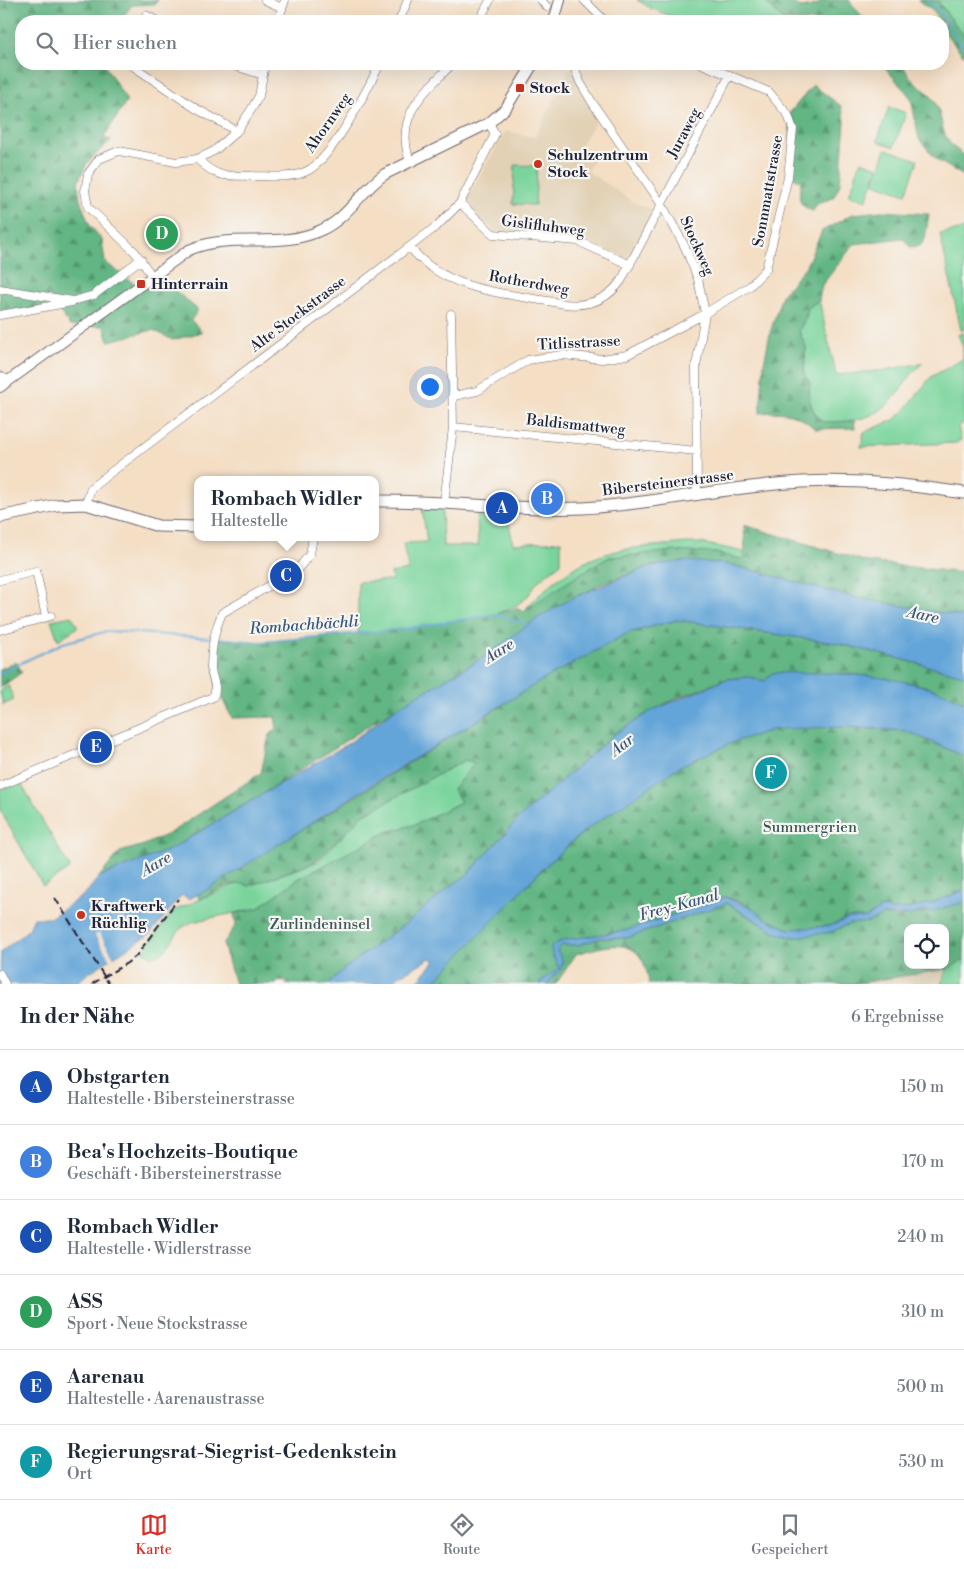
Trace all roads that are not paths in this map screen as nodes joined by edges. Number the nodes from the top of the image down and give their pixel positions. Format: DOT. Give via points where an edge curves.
graph roads {
  1 [pos="265,0"];
  2 [pos="408,0"];
  3 [pos="490,0"];
  4 [pos="541,0"];
  5 [pos="560,0"];
  6 [pos="584,0"];
  7 [pos="284,4"];
  8 [pos="546,7"];
  9 [pos="402,15"];
  10 [pos="481,15"];
  11 [pos="556,15"];
  12 [pos="599,15"];
  13 [pos="139,70"];
  14 [pos="248,70"];
  15 [pos="264,70"];
  16 [pos="377,70"];
  17 [pos="446,70"];
  18 [pos="529,70"];
  19 [pos="575,70"];
  20 [pos="717,70"];
  21 [pos="263,75"];
  22 [pos="730,75"];
  23 [pos="489,123"];
  24 [pos="237,131"];
  25 [pos="197,159"];
  26 [pos="410,162"];
  27 [pos="460,203"];
  28 [pos="662,205"];
  29 [pos="410,247"];
  30 [pos="141,259"];
  31 [pos="630,265"];
  32 [pos="152,276"];
  33 [pos="0,289"];
  34 [pos="73,301"];
  35 [pos="705,313"];
  36 [pos="451,314"];
  37 [pos="0,315"];
  38 [pos="3,381"];
  39 [pos="454,396"];
  40 [pos="453,427"];
  41 [pos="697,451"];
  42 [pos="964,493"];
  43 [pos="697,496"];
  44 [pos="379,501"];
  45 [pos="86,504"];
  46 [pos="444,504"];
  47 [pos="0,517"];
  48 [pos="194,527"];
  49 [pos="312,541"];
  50 [pos="0,580"];
  51 [pos="0,630"];
  52 [pos="0,786"];
  53 [pos="0,974"];
  54 [pos="6,984"];
  1 -- 7 [label="street"];
  2 -- 9 [label="street"];
  3 -- 10 [label="street"];
  4 -- 8 [label="street"];
  5 -- 11 [label="street"];
  6 -- 12 [label="street"];
  13 -- 24 [label="street" via="195,108"];
  14 -- 21 [label="street"];
  15 -- 21 [label="street"];
  16 -- 25 [label="street, Ahornweg" via="323,158 308,170 293,175 216,175"];
  17 -- 26 [label="street" via="420,95 411,111 405,137"];
  18 -- 23 [label="street" via="506,108"];
  19 -- 28 [label="street, Stockweg" via="597,109"];
  20 -- 22 [label="street, Sonnmattstrasse"];
  21 -- 24 [label="street" via="258,96"];
  22 -- 28 [label="street, Juraweg"];
  22 -- 35 [label="street, Sonnmattstrasse" via="754,84 778,100 788,114 793,130 792,152 766,269 750,286"];
  23 -- 26 [label="street"];
  23 -- 27 [label="street, Alte Stockstrasse" via="495,134"];
  24 -- 25 [label="street" via="214,151"];
  25 -- 30 [label="street" via="166,161 119,151 99,159 88,174 85,191 88,207"];
  26 -- 32 [label="street" via="375,181 344,215 322,230 280,241 207,242 189,250"];
  27 -- 29 [label="street, Alte Stockstrasse"];
  27 -- 31 [label="street, Gislifluhweg" via="493,234 578,241"];
  28 -- 31 [label="street, Rotherdweg"];
  28 -- 35 [label="street, Stockweg" via="691,259"];
  29 -- 31 [label="street, Rotherdweg" via="435,270 460,284 578,306 608,295"];
  29 -- 45 [label="street, Alte Stockstrasse" via="91,488"];
  30 -- 32 [label="street"];
  30 -- 34 [label="street" via="94,295"];
  32 -- 38 [label="street"];
  33 -- 34 [label="street"];
  34 -- 37 [label="street"];
  35 -- 39 [label="street, Titlisstrasse" via="627,355 602,358 562,355 528,360 477,391"];
  35 -- 41 [label="street, Stockweg" via="696,366"];
  36 -- 39 [label="street"];
  39 -- 40 [label="street"];
  40 -- 41 [label="street, Baldismattweg"];
  40 -- 46 [label="street"];
  41 -- 43 [label="street, Stockweg"];
  42 -- 43 [label="main road, Bibersteinerstrasse" via="885,483 826,481 777,484"];
  43 -- 46 [label="main road, Bibersteinerstrasse" via="568,508"];
  44 -- 46 [label="main road, Bibersteinerstrasse"];
  45 -- 47 [label="main road" via="57,505"];
  45 -- 48 [label="main road" via="158,526"];
  49 -- 52 [label="street" via="306,562 297,570 222,613 214,641 211,669 216,687 211,699"];
  50 -- 51 [label="street" via="36,571 49,617"];
  53 -- 54 [label="street"];
}
